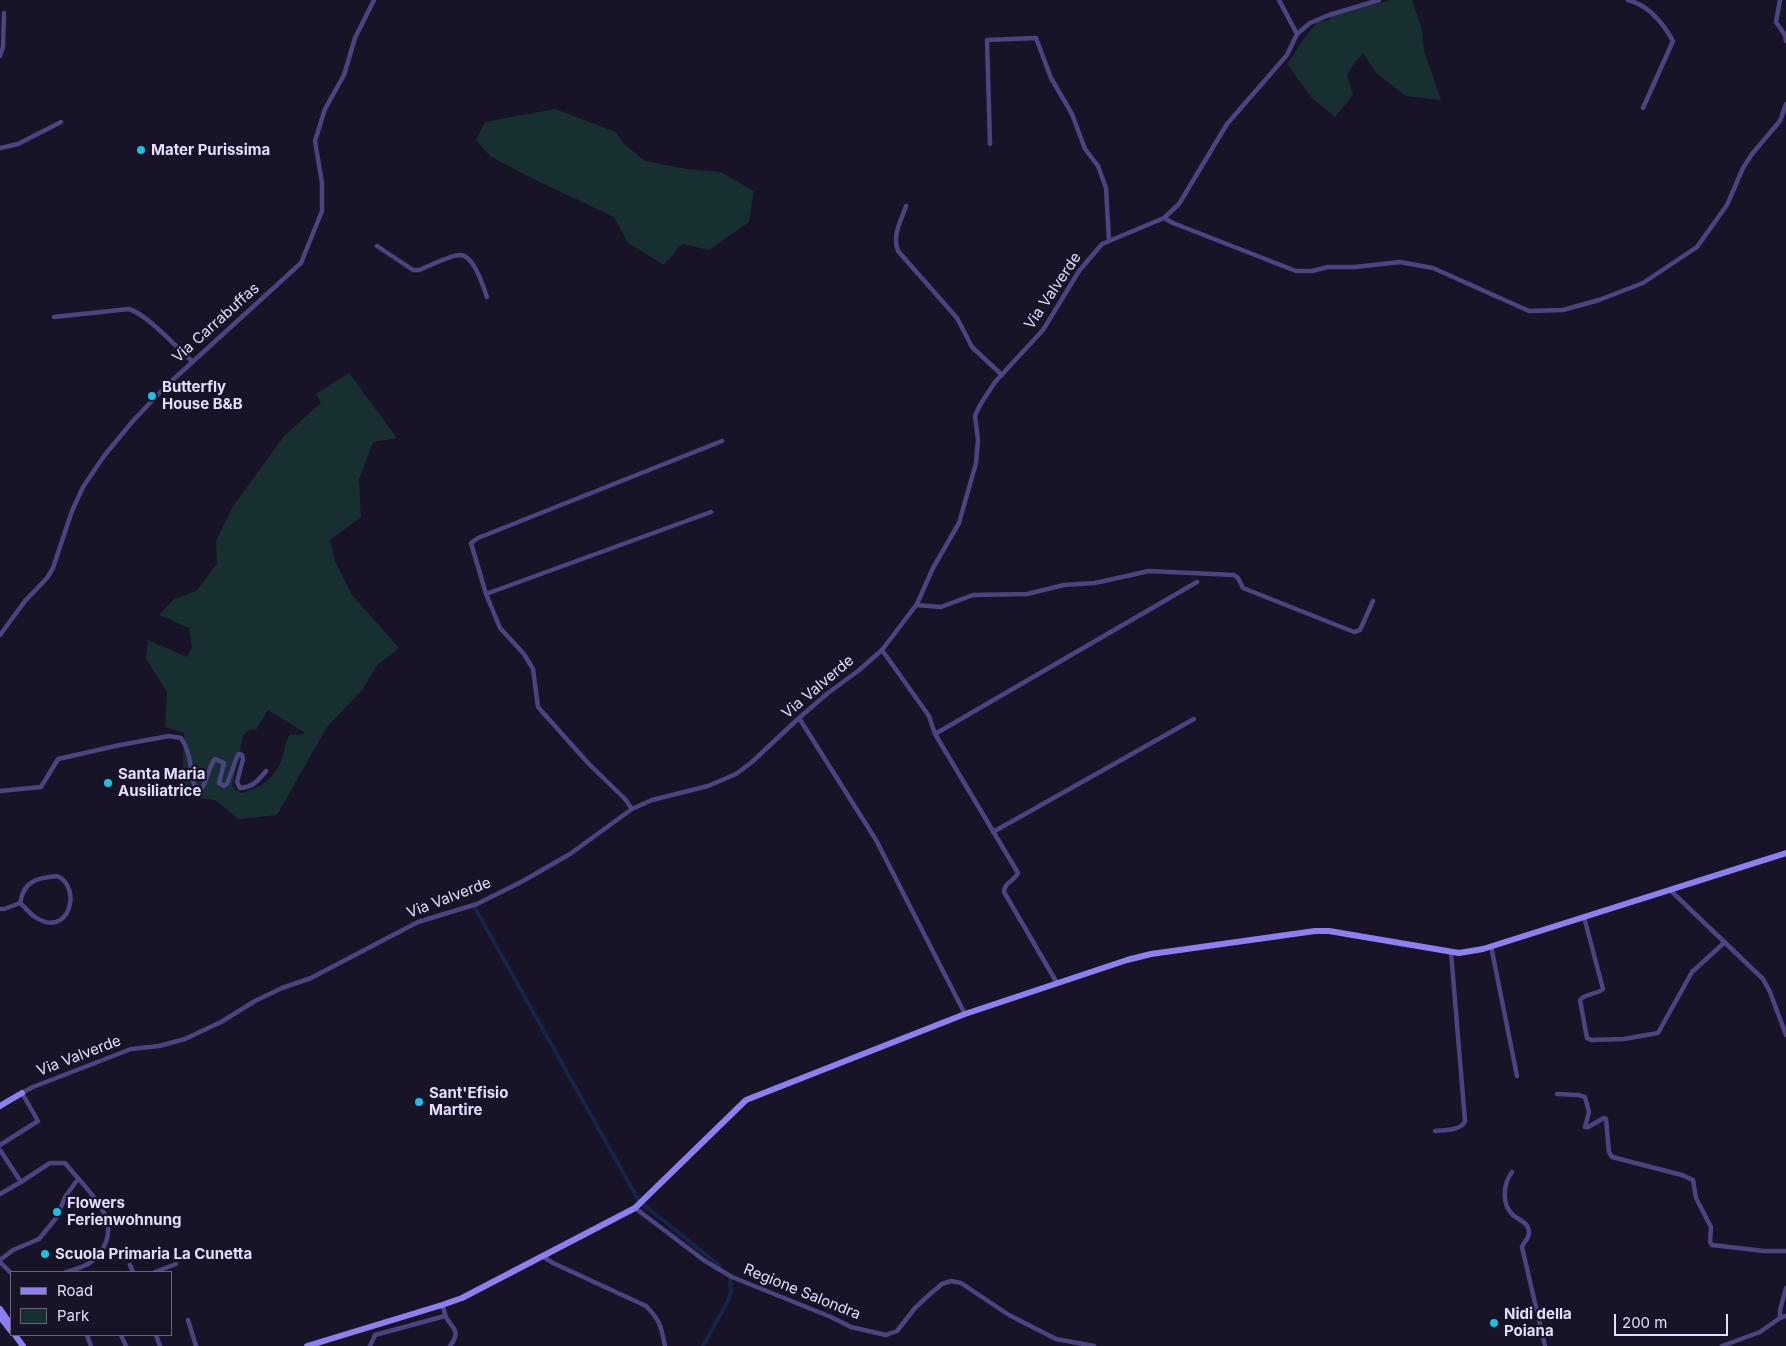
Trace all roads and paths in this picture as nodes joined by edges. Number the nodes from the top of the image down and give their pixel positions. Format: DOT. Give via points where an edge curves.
graph roads {
  1 [pos="374,0"];
  2 [pos="1279,0"];
  3 [pos="1378,0"];
  4 [pos="1628,0"];
  5 [pos="1780,0"];
  6 [pos="4,14"];
  7 [pos="1297,34"];
  8 [pos="1786,41"];
  9 [pos="0,56"];
  10 [pos="1786,104"];
  11 [pos="1644,108"];
  12 [pos="1780,121"];
  13 [pos="61,122"];
  14 [pos="1786,124"];
  15 [pos="990,144"];
  16 [pos="0,148"];
  17 [pos="906,206"];
  18 [pos="1164,218"];
  19 [pos="1109,241"];
  20 [pos="377,246"];
  21 [pos="487,297"];
  22 [pos="54,317"];
  23 [pos="192,361"];
  24 [pos="1002,375"];
  25 [pos="722,441"];
  26 [pos="711,512"];
  27 [pos="1197,582"];
  28 [pos="486,594"];
  29 [pos="1373,601"];
  30 [pos="916,605"];
  31 [pos="0,635"];
  32 [pos="882,650"];
  33 [pos="799,718"];
  34 [pos="1194,719"];
  35 [pos="935,734"];
  36 [pos="266,771"];
  37 [pos="0,791"];
  38 [pos="632,809"];
  39 [pos="993,832"];
  40 [pos="1786,853"];
  41 [pos="1670,890"];
  42 [pos="20,903"];
  43 [pos="0,909"];
  44 [pos="1584,917"];
  45 [pos="1725,942"];
  46 [pos="1491,946"];
  47 [pos="1451,952"];
  48 [pos="1057,983"];
  49 [pos="965,1014"];
  50 [pos="1786,1035"];
  51 [pos="1517,1076"];
  52 [pos="22,1093"];
  53 [pos="1557,1094"];
  54 [pos="0,1106"];
  55 [pos="1435,1131"];
  56 [pos="0,1145"];
  57 [pos="0,1150"];
  58 [pos="1512,1172"];
  59 [pos="78,1179"];
  60 [pos="21,1182"];
  61 [pos="0,1194"];
  62 [pos="639,1204"];
  63 [pos="1786,1251"];
  64 [pos="542,1256"];
  65 [pos="0,1261"];
  66 [pos="176,1264"];
  67 [pos="130,1265"];
  68 [pos="70,1271"];
  69 [pos="132,1271"];
  70 [pos="158,1271"];
  71 [pos="10,1272"];
  72 [pos="1786,1288"];
  73 [pos="442,1305"];
  74 [pos="0,1309"];
  75 [pos="445,1316"];
  76 [pos="1786,1316"];
  77 [pos="0,1317"];
  78 [pos="1780,1318"];
  79 [pos="188,1320"];
  80 [pos="10,1324"];
  81 [pos="367,1329"];
  82 [pos="10,1330"];
  83 [pos="375,1335"];
  84 [pos="196,1346"];
  85 [pos="307,1346"];
  86 [pos="370,1346"];
  87 [pos="450,1346"];
  88 [pos="665,1346"];
  89 [pos="1094,1346"];
  90 [pos="1545,1346"];
  91 [pos="1722,1346"];
  1 -- 23 [label="street, Via Carrabuffas" via="355,38 344,75 325,109 315,141 322,183 322,211 301,263"];
  2 -- 7 [label="street"];
  3 -- 7 [label="street, Via Valverde" via="1329,14"];
  4 -- 11 [label="street" via="1651,12 1673,41"];
  5 -- 8 [label="street" via="1776,22"];
  6 -- 9 [label="street"];
  7 -- 18 [label="street, Via Valverde" via="1287,55 1227,124 1179,204"];
  10 -- 12 [label="street"];
  12 -- 14 [label="street"];
  12 -- 18 [label="street" via="1742,168 1727,205 1697,247 1643,283 1563,310 1529,311 1433,268 1400,262 1296,271"];
  13 -- 16 [label="street" via="18,144"];
  15 -- 19 [label="street" via="987,40 1036,38 1051,78 1072,114 1085,149 1098,166 1106,188"];
  17 -- 24 [label="street" via="894,242 898,250 957,318 972,347"];
  18 -- 19 [label="street, Via Valverde"];
  19 -- 24 [label="street, Via Valverde" via="1102,244 1079,271 1043,330"];
  20 -- 21 [label="street" via="413,270 459,255 466,256 482,281"];
  22 -- 23 [label="street" via="129,309 160,330"];
  23 -- 31 [label="street, Via Carrabuffas" via="132,422 88,477 72,511 53,568"];
  24 -- 30 [label="street, Via Valverde" via="980,405 976,416 976,463 959,523"];
  25 -- 28 [label="street" via="470,543"];
  26 -- 28 [label="street"];
  27 -- 35 [label="street"];
  28 -- 38 [label="street" via="500,628 533,669 538,707"];
  29 -- 30 [label="street" via="1360,630 1354,632 1243,588 1234,575 1149,571 1027,594 973,595 941,607"];
  30 -- 32 [label="street, Via Valverde"];
  32 -- 33 [label="street, Via Valverde"];
  32 -- 35 [label="street" via="929,716"];
  33 -- 38 [label="street, Via Valverde" via="736,774"];
  33 -- 49 [label="street" via="876,840"];
  34 -- 39 [label="street"];
  35 -- 39 [label="street"];
  36 -- 37 [label="street" via="256,783 240,788 237,782 243,759 239,754 224,786 219,782 224,763 215,759 199,792 193,783 187,747 181,738 169,736 58,759 41,787"];
  38 -- 52 [label="street, Via Valverde" via="570,854 478,904 418,922 311,978 255,1001 185,1039 130,1049 52,1078"];
  39 -- 48 [label="street" via="1018,874 1006,884 1004,892"];
  40 -- 41 [label="main road"];
  41 -- 44 [label="main road"];
  41 -- 45 [label="street"];
  42 -- 42 [label="street" via="36,918 48,923 62,919 71,903 64,882 57,876 27,885"];
  42 -- 43 [label="street"];
  44 -- 45 [label="street" via="1603,989 1580,1000 1587,1038 1592,1040 1658,1033 1692,972"];
  44 -- 46 [label="main road"];
  45 -- 50 [label="street" via="1763,979"];
  46 -- 47 [label="main road"];
  46 -- 51 [label="street"];
  47 -- 48 [label="main road" via="1315,931 1151,954"];
  47 -- 55 [label="street" via="1465,1121 1460,1128"];
  48 -- 49 [label="main road"];
  49 -- 62 [label="main road" via="746,1100"];
  52 -- 54 [label="main road, Via Valverde"];
  52 -- 56 [label="street" via="38,1121"];
  53 -- 63 [label="street" via="1585,1097 1589,1112 1584,1127 1606,1119 1612,1157 1693,1180 1696,1198 1711,1227 1712,1245"];
  57 -- 60 [label="street"];
  58 -- 90 [label="street" via="1504,1193 1512,1214 1526,1224 1529,1232 1522,1247"];
  59 -- 60 [label="street" via="65,1163 50,1163"];
  59 -- 65 [label="street" via="57,1216 39,1239 12,1250"];
  59 -- 68 [label="street" via="105,1213 108,1236 97,1256 88,1264"];
  60 -- 61 [label="street"];
  62 -- 64 [label="main road"];
  62 -- 89 [label="street, Regione Salondra" via="705,1261 732,1277 851,1327 886,1334 897,1331 930,1294 951,1281 976,1291 1009,1315 1056,1339"];
  64 -- 73 [label="main road" via="462,1298"];
  64 -- 88 [label="street" via="646,1306 657,1317"];
  65 -- 71 [label="street"];
  66 -- 70 [label="street"];
  67 -- 69 [label="street"];
  72 -- 78 [label="street"];
  73 -- 75 [label="street"];
  73 -- 81 [label="main road"];
  74 -- 80 [label="main road"];
  75 -- 83 [label="street"];
  75 -- 87 [label="street" via="455,1332"];
  76 -- 78 [label="street"];
  77 -- 82 [label="main road"];
  78 -- 91 [label="street" via="1760,1332"];
  79 -- 84 [label="street"];
  81 -- 83 [label="street"];
  81 -- 85 [label="main road"];
  83 -- 86 [label="street"];
}
